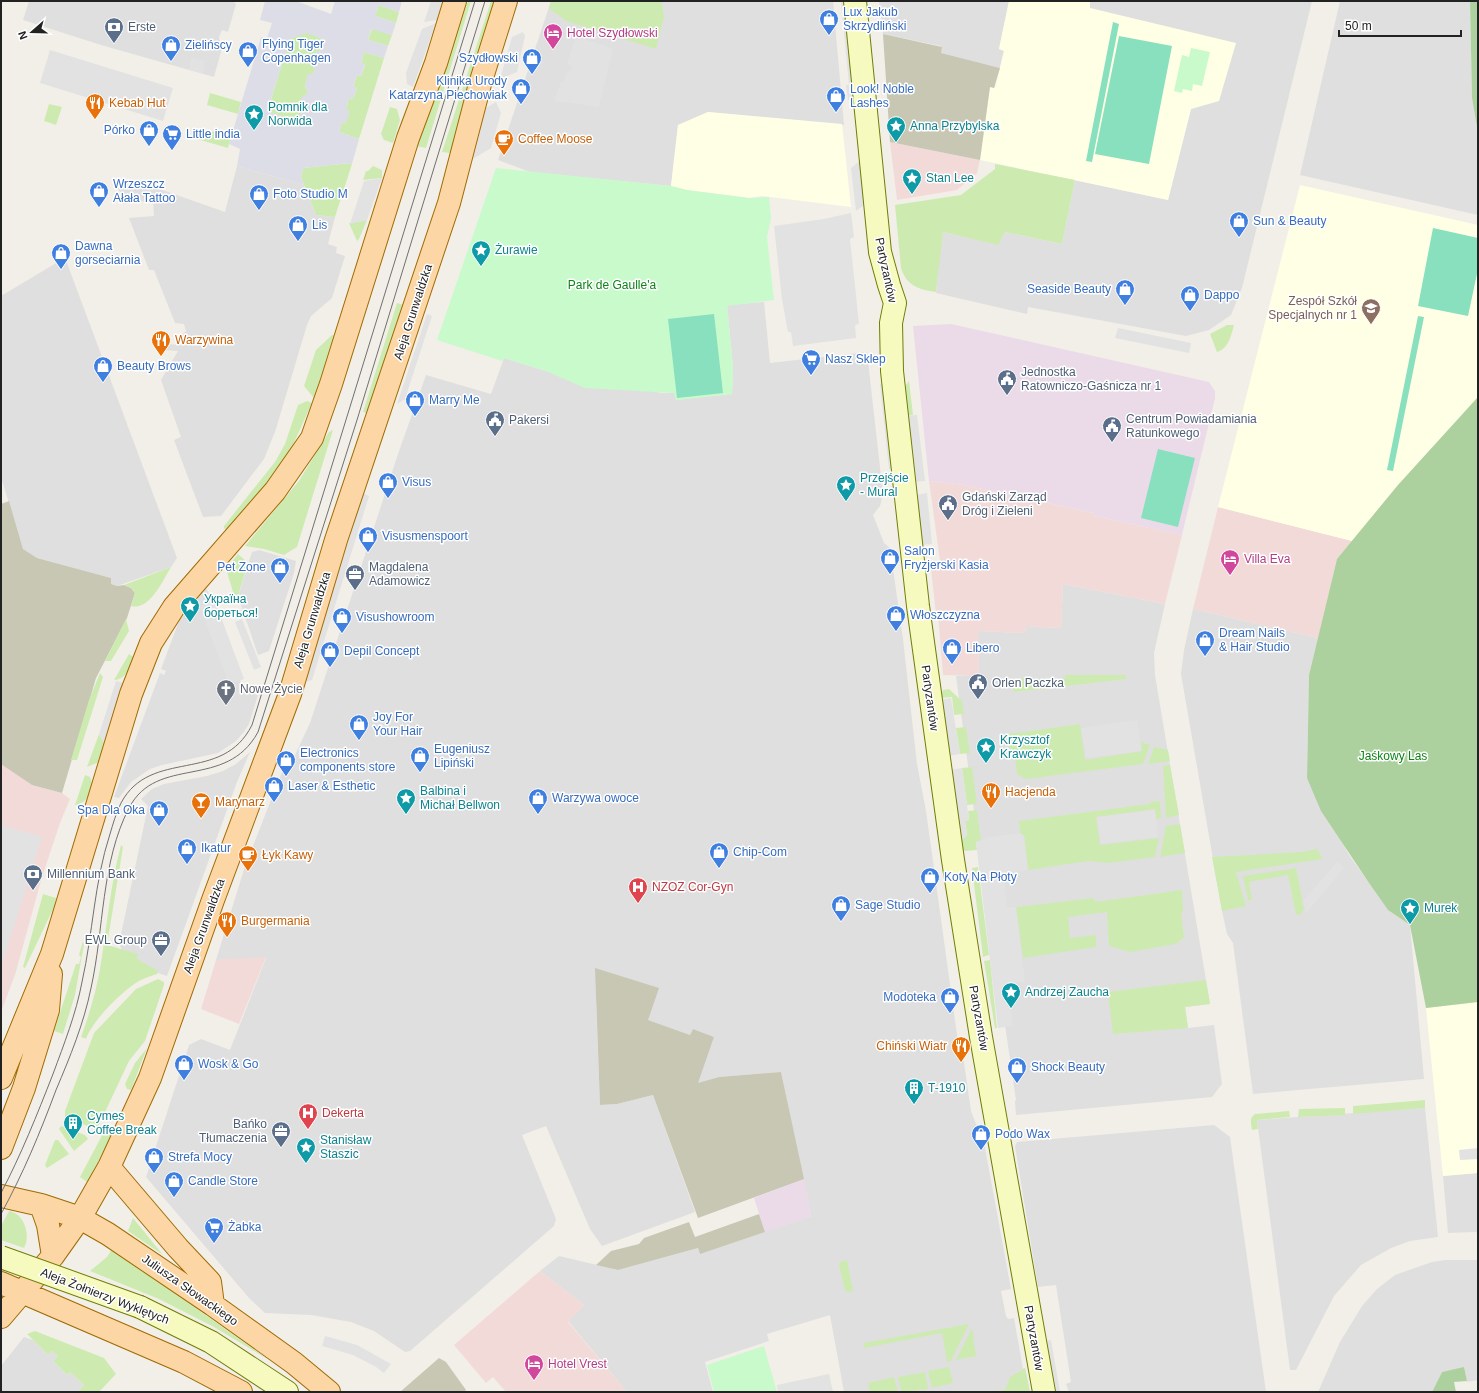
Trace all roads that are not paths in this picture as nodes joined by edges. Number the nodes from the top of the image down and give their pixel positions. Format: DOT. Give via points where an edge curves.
graph roads {
  1 [pos="455,1"];
  2 [pos="506,1"];
  3 [pos="855,1"];
  4 [pos="52,954"];
  5 [pos="1,1078"];
  6 [pos="1,1148"];
  7 [pos="109,1167"];
  8 [pos="1,1196"];
  9 [pos="41,1205"];
  10 [pos="80,1218"];
  11 [pos="53,1256"];
  12 [pos="1,1257"];
  13 [pos="1,1283"];
  14 [pos="22,1291"];
  15 [pos="213,1305"];
  16 [pos="1,1317"];
  17 [pos="241,1392"];
  18 [pos="287,1392"];
  19 [pos="330,1392"];
  20 [pos="1044,1392"];
  1 -- 4 [label="main road" via="436,63 408,138 312,438 275,491 174,607 151,643 131,694"];
  2 -- 7 [label="main road, Aleja Grunwaldzka" via="480,84 449,203 336,540 290,694 150,1078"];
  3 -- 20 [label="street, Partyzantów" via="880,252 895,304 891,331 892,371 928,686 974,994"];
  4 -- 5 [label="main road"];
  4 -- 6 [label="main road" via="48,1010 24,1088"];
  7 -- 10 [label="main road, Aleja Grunwaldzka"];
  7 -- 15 [label="main road" via="210,1282"];
  8 -- 9 [label="main road, Juliusza Słowackiego"];
  9 -- 10 [label="main road, Juliusza Słowackiego"];
  9 -- 11 [label="main road" via="48,1225"];
  10 -- 11 [label="main road, Aleja Grunwaldzka"];
  10 -- 15 [label="main road, Juliusza Słowackiego" via="125,1245"];
  11 -- 14 [label="main road, Aleja Grunwaldzka"];
  12 -- 18 [label="street, Aleja Żołnierzy Wyklętych, bridge" via="140,1307 176,1323 217,1346"];
  13 -- 14 [label="main road"];
  14 -- 16 [label="main road, Aleja Grunwaldzka"];
  14 -- 17 [label="main road" via="184,1362"];
  15 -- 19 [label="main road, Juliusza Słowackiego"];
}
